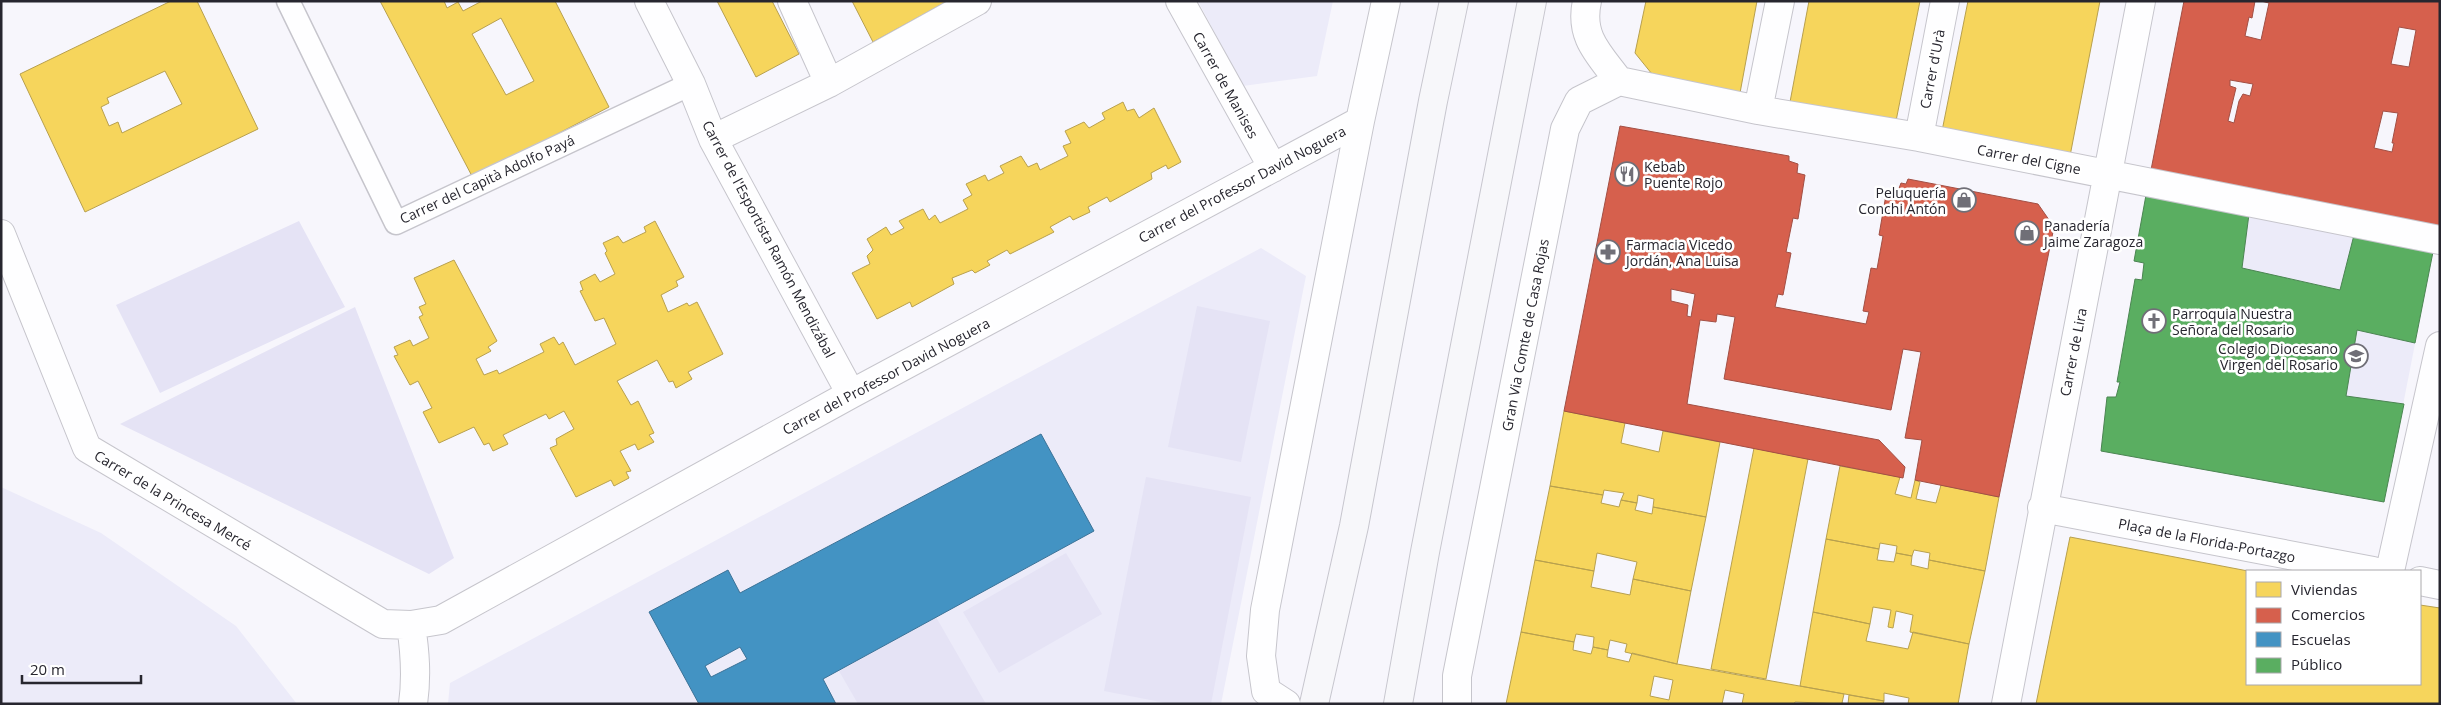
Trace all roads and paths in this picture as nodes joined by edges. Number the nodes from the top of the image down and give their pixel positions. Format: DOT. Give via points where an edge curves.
graph roads {
  1 [pos="288,1"];
  2 [pos="649,1"];
  3 [pos="792,1"];
  4 [pos="977,1"];
  5 [pos="1180,1"];
  6 [pos="1386,1"];
  7 [pos="1454,1"];
  8 [pos="1532,1"];
  9 [pos="1587,1"];
  10 [pos="1780,1"];
  11 [pos="1945,1"];
  12 [pos="2141,1"];
  13 [pos="1619,81"];
  14 [pos="829,83"];
  15 [pos="691,84"];
  16 [pos="1758,110"];
  17 [pos="1360,121"];
  18 [pos="1919,137"];
  19 [pos="713,139"];
  20 [pos="1273,168"];
  21 [pos="2109,175"];
  22 [pos="1,234"];
  23 [pos="2440,240"];
  24 [pos="2440,346"];
  25 [pos="851,394"];
  26 [pos="2042,508"];
  27 [pos="2368,570"];
  28 [pos="2390,570"];
  29 [pos="2421,580"];
  30 [pos="2440,584"];
  31 [pos="410,625"];
  32 [pos="1276,697"];
  33 [pos="1314,703"];
  34 [pos="413,704"];
  35 [pos="1398,704"];
  36 [pos="1457,704"];
  37 [pos="2006,704"];
  1 -- 15 [label="lane, Carrer del Capità Adolfo Payá" via="396,223"];
  2 -- 15 [label="street, Carrer de l'Esportista Ramón Mendizábal"];
  3 -- 14 [label="street"];
  4 -- 14 [label="street"];
  5 -- 20 [label="street, Carrer de Manises"];
  6 -- 17 [label="street"];
  7 -- 33 [label="main road" via="1354,526"];
  8 -- 35 [label="main road"];
  9 -- 13 [label="street" via="1583,18 1591,42"];
  10 -- 16 [label="street"];
  11 -- 18 [label="street, Carrer d'Urà"];
  12 -- 21 [label="street, Carrer de Lira"];
  13 -- 16 [label="street, Carrer del Cigne"];
  13 -- 36 [label="street, Gran Via Comte de Casa Rojas" via="1579,101 1565,129 1457,676"];
  14 -- 19 [label="street"];
  15 -- 19 [label="street, Carrer de l'Esportista Ramón Mendizábal"];
  16 -- 18 [label="street, Carrer del Cigne"];
  17 -- 20 [label="street, Carrer del Professor David Noguera"];
  17 -- 32 [label="street" via="1265,610 1261,656"];
  18 -- 21 [label="street, Carrer del Cigne"];
  19 -- 25 [label="street, Carrer de l'Esportista Ramón Mendizábal"];
  20 -- 25 [label="street, Carrer del Professor David Noguera"];
  21 -- 23 [label="street, Carrer del Cigne"];
  21 -- 26 [label="street, Carrer de Lira"];
  22 -- 31 [label="street, Carrer de la Princesa Mercé" via="87,448 383,624"];
  24 -- 28 [label="street"];
  25 -- 31 [label="street, Carrer del Professor David Noguera" via="441,620"];
  26 -- 27 [label="street, Plaça de la Florida-Portazgo"];
  26 -- 37 [label="street, Carrer de Lira"];
  29 -- 30 [label="street"];
  31 -- 34 [label="street" via="416,656"];
}
